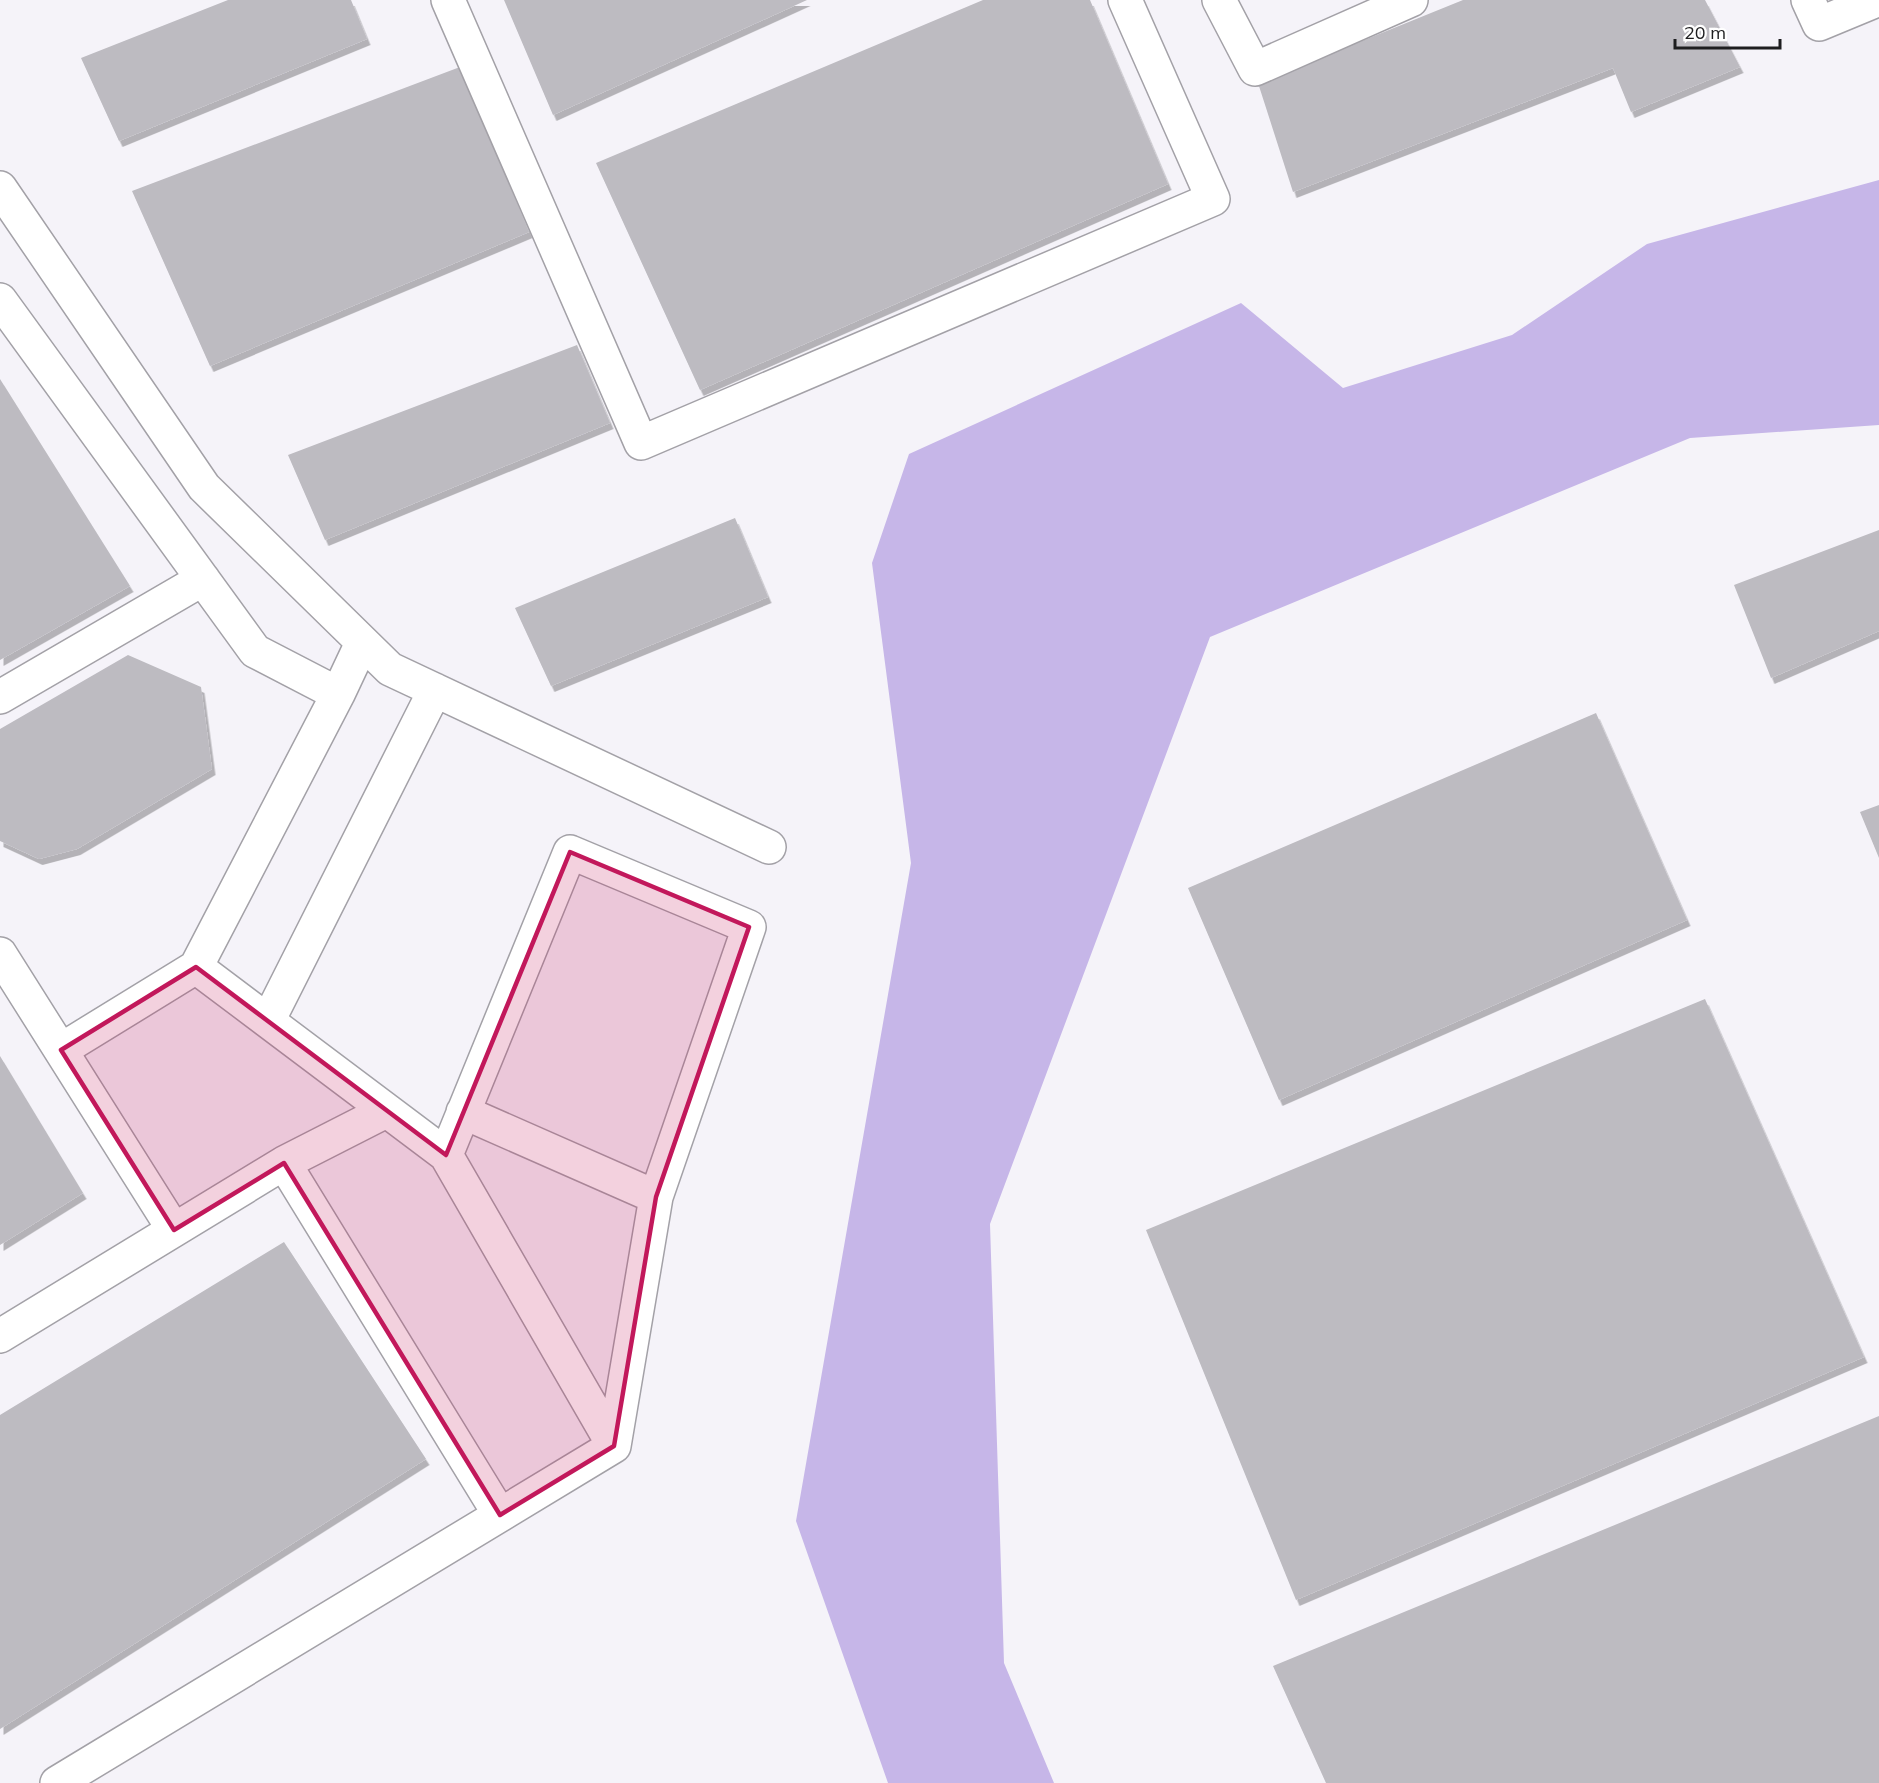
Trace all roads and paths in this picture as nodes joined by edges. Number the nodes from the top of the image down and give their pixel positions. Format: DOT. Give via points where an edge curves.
graph roads {
  1 [pos="448,0"];
  2 [pos="1125,0"];
  3 [pos="1219,0"];
  4 [pos="1411,0"];
  5 [pos="1808,0"];
  6 [pos="1877,0"];
  7 [pos="0,188"];
  8 [pos="0,300"];
  9 [pos="203,579"];
  10 [pos="363,643"];
  11 [pos="435,690"];
  12 [pos="338,694"];
  13 [pos="0,697"];
  14 [pos="769,847"];
  15 [pos="0,954"];
  16 [pos="196,967"];
  17 [pos="268,1022"];
  18 [pos="61,1050"];
  19 [pos="386,1111"];
  20 [pos="463,1112"];
  21 [pos="446,1155"];
  22 [pos="284,1163"];
  23 [pos="656,1197"];
  24 [pos="174,1230"];
  25 [pos="0,1336"];
  26 [pos="614,1446"];
  27 [pos="500,1515"];
  28 [pos="57,1783"];
  1 -- 2 [label="street" via="641,443 1213,199"];
  3 -- 4 [label="street" via="1255,69"];
  5 -- 6 [label="street" via="1819,24"];
  7 -- 10 [label="street" via="204,487"];
  8 -- 9 [label="street"];
  9 -- 12 [label="street" via="255,651"];
  9 -- 13 [label="street"];
  10 -- 11 [label="street" via="390,669"];
  10 -- 12 [label="street"];
  11 -- 14 [label="street"];
  11 -- 17 [label="street"];
  12 -- 16 [label="street"];
  15 -- 18 [label="street"];
  16 -- 17 [label="street"];
  16 -- 18 [label="street"];
  17 -- 19 [label="street"];
  18 -- 24 [label="street"];
  19 -- 21 [label="street"];
  19 -- 22 [label="street"];
  20 -- 21 [label="street"];
  20 -- 23 [label="street"];
  20 -- 23 [label="street" via="570,852 750,927"];
  21 -- 26 [label="street"];
  22 -- 24 [label="street"];
  22 -- 27 [label="street"];
  23 -- 26 [label="street"];
  24 -- 25 [label="street"];
  26 -- 27 [label="street"];
  27 -- 28 [label="street"];
}
